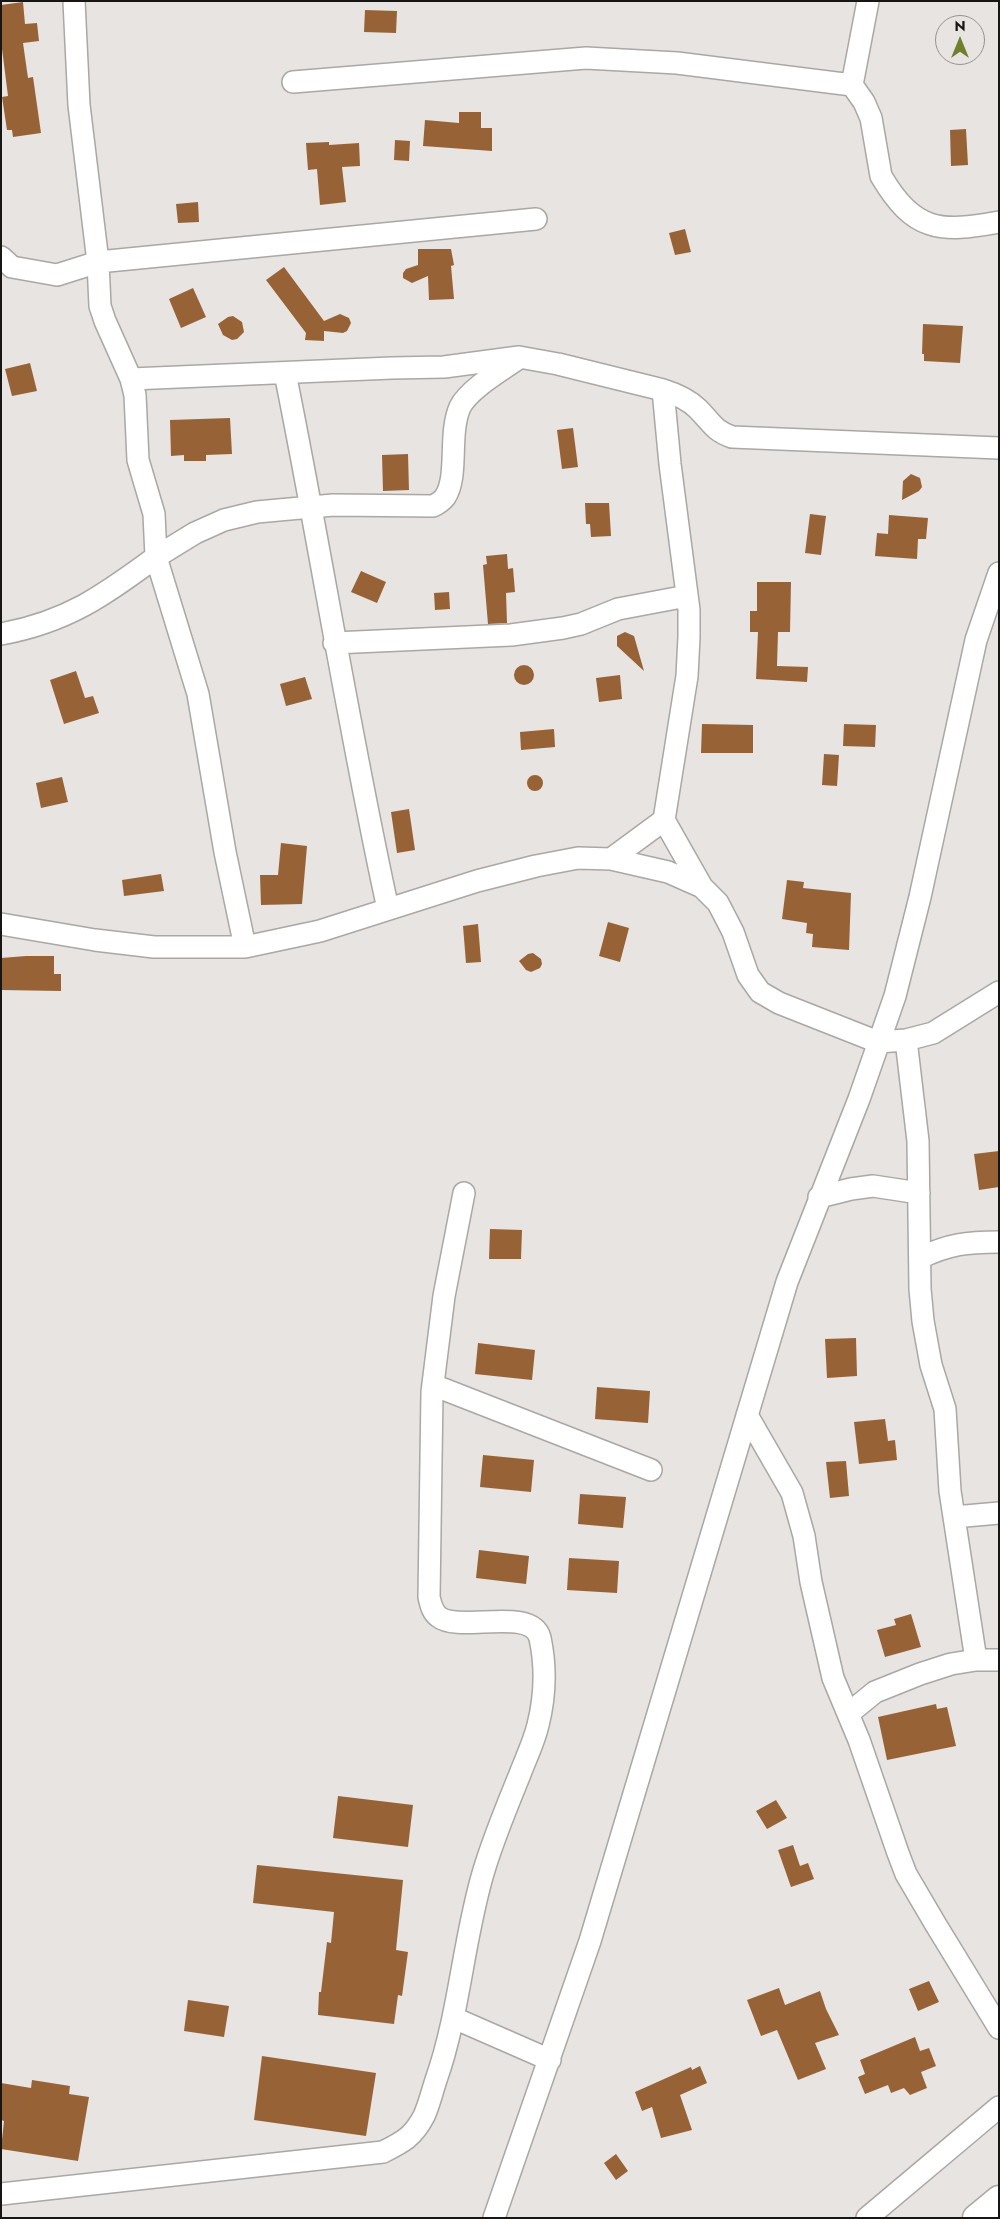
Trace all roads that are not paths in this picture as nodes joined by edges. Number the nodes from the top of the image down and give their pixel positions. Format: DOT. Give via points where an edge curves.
graph roads {
  1 [pos="74,1"];
  2 [pos="868,1"];
  3 [pos="293,82"];
  4 [pos="852,85"];
  5 [pos="536,219"];
  6 [pos="999,222"];
  7 [pos="1,257"];
  8 [pos="98,262"];
  9 [pos="519,357"];
  10 [pos="285,373"];
  11 [pos="131,379"];
  12 [pos="663,390"];
  13 [pos="999,448"];
  14 [pos="312,507"];
  15 [pos="156,558"];
  16 [pos="999,574"];
  17 [pos="687,596"];
  18 [pos="1,634"];
  19 [pos="334,643"];
  20 [pos="664,820"];
  21 [pos="611,859"];
  22 [pos="702,887"];
  23 [pos="388,909"];
  24 [pos="1,924"];
  25 [pos="245,947"];
  26 [pos="999,992"];
  27 [pos="906,1040"];
  28 [pos="878,1042"];
  29 [pos="464,1193"];
  30 [pos="919,1193"];
  31 [pos="819,1197"];
  32 [pos="999,1242"];
  33 [pos="920,1258"];
  34 [pos="433,1384"];
  35 [pos="747,1415"];
  36 [pos="651,1470"];
  37 [pos="999,1513"];
  38 [pos="954,1516"];
  39 [pos="976,1660"];
  40 [pos="999,1660"];
  41 [pos="848,1714"];
  42 [pos="454,2018"];
  43 [pos="999,2028"];
  44 [pos="550,2060"];
  45 [pos="999,2106"];
  46 [pos="1,2194"];
  47 [pos="999,2199"];
  48 [pos="494,2218"];
  49 [pos="867,2218"];
  50 [pos="976,2218"];
  1 -- 8 [label="street" via="80,114"];
  2 -- 4 [label="street"];
  3 -- 4 [label="street" via="586,58 677,63"];
  4 -- 6 [label="street" via="871,118 881,176 914,218 929,225 953,229"];
  5 -- 8 [label="street"];
  7 -- 8 [label="street" via="12,267 57,275"];
  8 -- 11 [label="street" via="103,314"];
  9 -- 10 [label="street" via="444,367"];
  9 -- 12 [label="street"];
  9 -- 14 [label="street" via="469,395 461,406 453,438 450,484 444,499 433,506"];
  10 -- 11 [label="street"];
  10 -- 14 [label="street"];
  11 -- 15 [label="street" via="135,395 138,460 154,514"];
  12 -- 13 [label="street" via="682,396 721,433 732,437"];
  12 -- 17 [label="street"];
  14 -- 15 [label="street" via="257,512 224,520 195,533"];
  14 -- 19 [label="street"];
  15 -- 18 [label="street" via="100,598 66,615 31,629"];
  15 -- 25 [label="street" via="198,694"];
  16 -- 28 [label="street" via="976,640 920,897 895,996"];
  17 -- 19 [label="street" via="618,609 563,628 511,635"];
  17 -- 20 [label="street" via="690,637 687,676"];
  19 -- 23 [label="street"];
  20 -- 21 [label="street"];
  20 -- 22 [label="street"];
  21 -- 22 [label="street" via="668,872"];
  21 -- 23 [label="street" via="578,858 536,866"];
  22 -- 28 [label="street" via="718,903 734,932 748,975 760,992 779,1003"];
  23 -- 25 [label="street" via="320,931"];
  24 -- 25 [label="street" via="154,947"];
  26 -- 27 [label="street" via="933,1033"];
  27 -- 28 [label="street"];
  27 -- 30 [label="street" via="918,1141"];
  28 -- 31 [label="street" via="859,1099"];
  29 -- 34 [label="street" via="444,1296"];
  30 -- 31 [label="street" via="873,1186"];
  30 -- 33 [label="street"];
  31 -- 35 [label="street" via="787,1282"];
  32 -- 33 [label="street" via="943,1247"];
  33 -- 38 [label="street" via="923,1322 931,1365 946,1409"];
  34 -- 36 [label="street"];
  34 -- 42 [label="street" via="429,1597 432,1611 440,1618 453,1621 522,1623 534,1628 540,1636 544,1664 538,1724 484,1871 468,1934"];
  35 -- 41 [label="street" via="792,1493 833,1678"];
  35 -- 44 [label="street" via="590,1941"];
  37 -- 38 [label="street"];
  38 -- 39 [label="street"];
  39 -- 40 [label="street"];
  39 -- 41 [label="street" via="951,1664 888,1686 875,1692"];
  41 -- 43 [label="street" via="906,1874"];
  42 -- 44 [label="street"];
  42 -- 46 [label="street" via="424,2116 408,2140 383,2152"];
  44 -- 48 [label="street"];
  45 -- 49 [label="street"];
  47 -- 50 [label="main road"];
}
